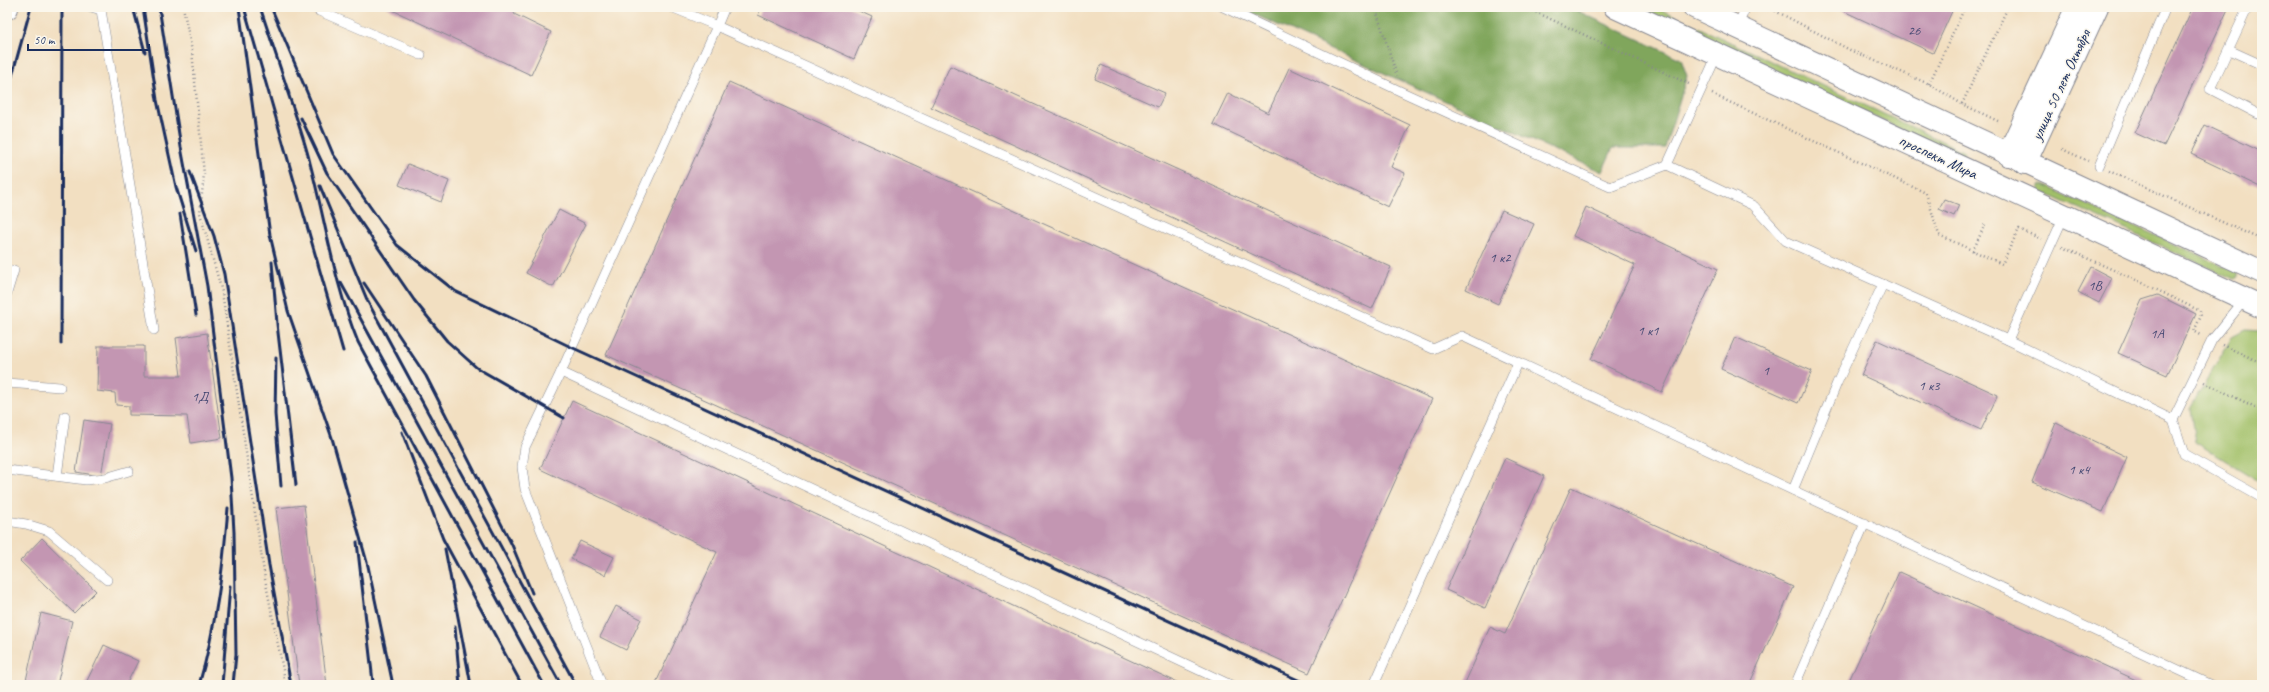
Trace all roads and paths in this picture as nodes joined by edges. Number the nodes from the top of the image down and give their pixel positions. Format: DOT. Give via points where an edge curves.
graph roads {
  1 [pos="91,7"];
  2 [pos="183,7"];
  3 [pos="314,7"];
  4 [pos="670,7"];
  5 [pos="724,7"];
  6 [pos="1223,7"];
  7 [pos="1375,7"];
  8 [pos="1525,7"];
  9 [pos="1615,7"];
  10 [pos="1694,7"];
  11 [pos="1746,7"];
  12 [pos="1768,7"];
  13 [pos="1965,7"];
  14 [pos="2008,7"];
  15 [pos="2077,7"];
  16 [pos="2097,7"];
  17 [pos="2166,7"];
  18 [pos="2248,7"];
  19 [pos="717,26"];
  20 [pos="1737,27"];
  21 [pos="2229,50"];
  22 [pos="421,55"];
  23 [pos="1717,55"];
  24 [pos="2262,65"];
  25 [pos="1929,84"];
  26 [pos="1693,86"];
  27 [pos="1402,92"];
  28 [pos="1710,93"];
  29 [pos="1962,104"];
  30 [pos="2262,116"];
  31 [pos="1998,121"];
  32 [pos="2062,149"];
  33 [pos="2016,159"];
  34 [pos="1667,165"];
  35 [pos="2099,166"];
  36 [pos="2002,187"];
  37 [pos="2064,216"];
  38 [pos="1985,224"];
  39 [pos="2030,234"];
  40 [pos="2262,240"];
  41 [pos="2062,247"];
  42 [pos="1973,251"];
  43 [pos="14,270"];
  44 [pos="2260,272"];
  45 [pos="1883,284"];
  46 [pos="7,293"];
  47 [pos="2254,303"];
  48 [pos="154,330"];
  49 [pos="2199,334"];
  50 [pos="2008,340"];
  51 [pos="2217,342"];
  52 [pos="1518,363"];
  53 [pos="2262,363"];
  54 [pos="561,372"];
  55 [pos="2194,377"];
  56 [pos="7,382"];
  57 [pos="60,386"];
  58 [pos="2261,410"];
  59 [pos="64,416"];
  60 [pos="2173,420"];
  61 [pos="7,470"];
  62 [pos="129,471"];
  63 [pos="56,476"];
  64 [pos="1793,490"];
  65 [pos="2262,498"];
  66 [pos="7,521"];
  67 [pos="1865,523"];
  68 [pos="107,580"];
  69 [pos="286,685"];
  70 [pos="602,685"];
  71 [pos="1231,685"];
  72 [pos="1374,685"];
  73 [pos="1795,685"];
  74 [pos="2211,685"];
  1 -- 48 [label="lane" via="102,10"];
  2 -- 69 [label="path" via="192,51 204,174 200,213 222,292 265,579"];
  3 -- 22 [label="lane" via="318,11"];
  4 -- 19 [label="lane"];
  5 -- 19 [label="lane"];
  6 -- 27 [label="lane"];
  7 -- 27 [label="path"];
  8 -- 26 [label="path"];
  9 -- 23 [label="main road, проспект Мира"];
  10 -- 20 [label="main road, проспект Мира"];
  11 -- 20 [label="lane"];
  12 -- 25 [label="path" via="1850,50"];
  13 -- 25 [label="path"];
  14 -- 29 [label="path"];
  15 -- 33 [label="main road, улица 50 лет Октября"];
  16 -- 33 [label="main road, улица 50 лет Октября"];
  17 -- 35 [label="lane"];
  18 -- 21 [label="lane"];
  19 -- 52 [label="lane" via="1433,349 1462,336"];
  19 -- 54 [label="lane"];
  20 -- 33 [label="main road, проспект Мира"];
  21 -- 24 [label="lane"];
  21 -- 30 [label="lane" via="2210,89"];
  23 -- 34 [label="lane"];
  23 -- 36 [label="main road, проспект Мира"];
  25 -- 29 [label="path"];
  27 -- 34 [label="lane" via="1610,187"];
  28 -- 42 [label="path" via="1926,193 1939,235"];
  29 -- 31 [label="path"];
  32 -- 35 [label="path"];
  33 -- 36 [label="main road"];
  33 -- 44 [label="main road, проспект Мира"];
  34 -- 45 [label="lane" via="1754,206 1786,241"];
  35 -- 40 [label="path"];
  36 -- 37 [label="main road, проспект Мира"];
  37 -- 47 [label="main road, проспект Мира"];
  37 -- 50 [label="lane"];
  38 -- 42 [label="path"];
  39 -- 42 [label="path" via="2018,229 2002,264"];
  41 -- 49 [label="path" via="2200,311 2202,316 2194,332"];
  43 -- 46 [label="lane"];
  44 -- 47 [label="main road"];
  45 -- 50 [label="lane"];
  45 -- 64 [label="lane" via="1837,384"];
  47 -- 55 [label="lane" via="2212,340"];
  50 -- 60 [label="lane"];
  51 -- 53 [label="path"];
  52 -- 64 [label="lane"];
  52 -- 72 [label="lane"];
  54 -- 70 [label="lane" via="525,447 522,467 525,489"];
  54 -- 71 [label="lane"];
  55 -- 58 [label="path"];
  55 -- 60 [label="lane"];
  56 -- 57 [label="lane"];
  59 -- 63 [label="lane"];
  60 -- 65 [label="lane" via="2184,454"];
  61 -- 63 [label="lane"];
  62 -- 63 [label="lane" via="86,480"];
  64 -- 67 [label="lane"];
  66 -- 68 [label="lane" via="49,531"];
  67 -- 73 [label="lane"];
  67 -- 74 [label="lane"];
}
